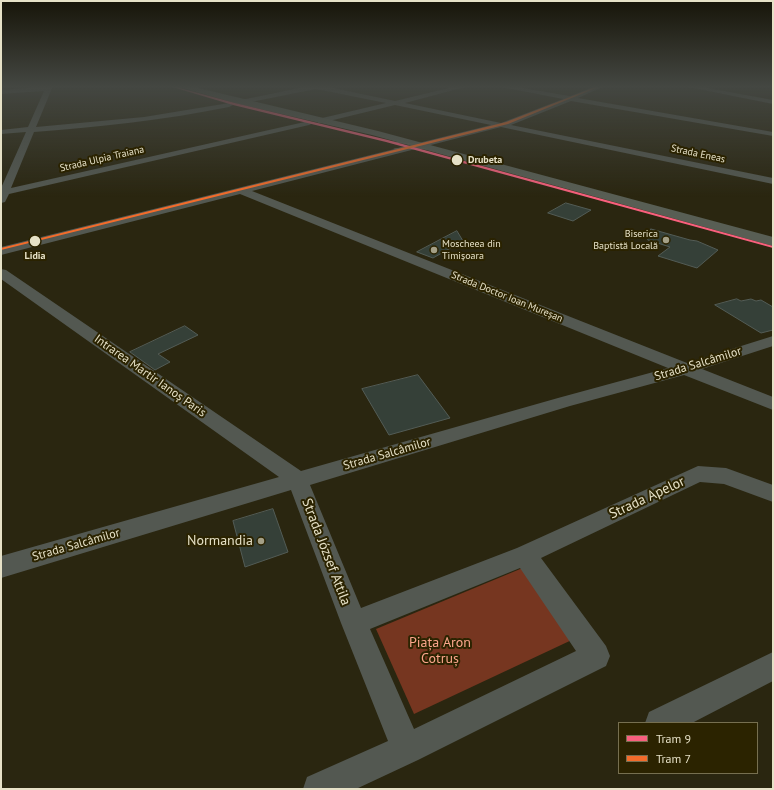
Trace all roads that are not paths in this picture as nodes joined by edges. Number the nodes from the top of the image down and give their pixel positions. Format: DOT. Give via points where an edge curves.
graph roads {
  1 [pos="35,123"];
  2 [pos="101,123"];
  3 [pos="309,123"];
  4 [pos="329,123"];
  5 [pos="497,123"];
  6 [pos="506,123"];
  7 [pos="709,123"];
  8 [pos="503,124"];
  9 [pos="32,130"];
  10 [pos="1,132"];
  11 [pos="773,134"];
  12 [pos="420,145"];
  13 [pos="773,181"];
  14 [pos="240,190"];
  15 [pos="2,195"];
  16 [pos="773,242"];
  17 [pos="1,251"];
  18 [pos="1,273"];
  19 [pos="773,341"];
  20 [pos="685,369"];
  21 [pos="773,404"];
  22 [pos="298,480"];
  23 [pos="773,494"];
  24 [pos="525,555"];
  25 [pos="1,568"];
  26 [pos="354,623"];
  27 [pos="773,666"];
  28 [pos="662,722"];
  29 [pos="407,749"];
  30 [pos="319,789"];
  1 -- 9 [label="street"];
  2 -- 9 [label="street"];
  3 -- 15 [label="street, Strada Ulpia Traiana"];
  4 -- 12 [label="main road"];
  5 -- 8 [label="street, Strada Eneas"];
  6 -- 8 [label="street"];
  7 -- 11 [label="street"];
  8 -- 12 [label="street"];
  8 -- 13 [label="street, Strada Eneas"];
  9 -- 10 [label="street"];
  9 -- 15 [label="street"];
  12 -- 14 [label="street"];
  12 -- 16 [label="main road"];
  14 -- 17 [label="street"];
  14 -- 20 [label="street, Strada Doctor Ioan Mureșan"];
  18 -- 22 [label="street, Intrarea Martir Ianoș Paris"];
  19 -- 20 [label="street, Strada Salcâmilor"];
  20 -- 21 [label="street, Strada Doctor Ioan Mureșan"];
  20 -- 22 [label="street, Strada Salcâmilor"];
  22 -- 25 [label="street, Strada Salcâmilor"];
  22 -- 26 [label="street, Strada József Attila"];
  23 -- 24 [label="street, Strada Apelor" via="726,476 698,474"];
  24 -- 26 [label="street"];
  24 -- 29 [label="street" via="596,656"];
  26 -- 29 [label="street"];
  27 -- 28 [label="street"];
  29 -- 30 [label="street"];
}
